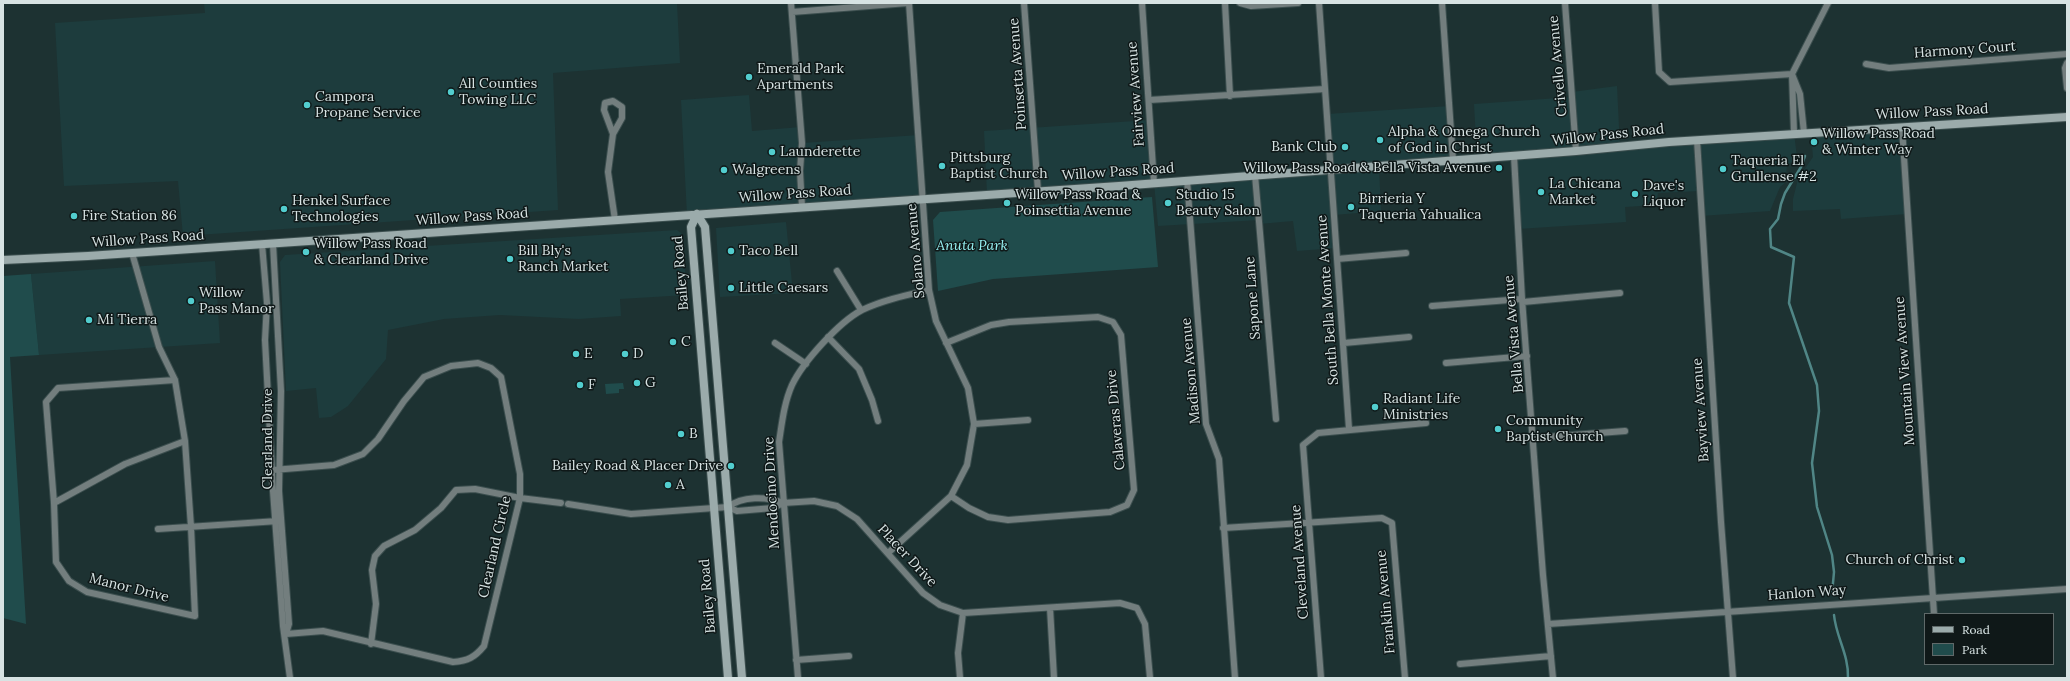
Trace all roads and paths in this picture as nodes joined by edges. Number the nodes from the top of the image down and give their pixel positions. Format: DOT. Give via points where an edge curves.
graph roads {
  1 [pos="791,3"];
  2 [pos="908,3"];
  3 [pos="1024,3"];
  4 [pos="1142,3"];
  5 [pos="1225,3"];
  6 [pos="1240,3"];
  7 [pos="1298,3"];
  8 [pos="1319,3"];
  9 [pos="1442,3"];
  10 [pos="1565,3"];
  11 [pos="1655,3"];
  12 [pos="1828,3"];
  13 [pos="792,12"];
  14 [pos="2067,54"];
  15 [pos="2067,63"];
  16 [pos="1866,64"];
  17 [pos="1792,74"];
  18 [pos="2067,88"];
  19 [pos="1325,89"];
  20 [pos="1230,96"];
  21 [pos="1149,100"];
  22 [pos="2067,117"];
  23 [pos="1902,127"];
  24 [pos="1804,132"];
  25 [pos="1794,133"];
  26 [pos="613,134"];
  27 [pos="1697,140"];
  28 [pos="1576,151"];
  29 [pos="1514,156"];
  30 [pos="1453,160"];
  31 [pos="1330,170"];
  32 [pos="1256,175"];
  33 [pos="1187,180"];
  34 [pos="1154,183"];
  35 [pos="1038,191"];
  36 [pos="924,199"];
  37 [pos="802,207"];
  38 [pos="697,214"];
  39 [pos="615,220"];
  40 [pos="262,244"];
  41 [pos="273,244"];
  42 [pos="1406,253"];
  43 [pos="132,254"];
  44 [pos="1337,258"];
  45 [pos="3,260"];
  46 [pos="837,271"];
  47 [pos="929,290"];
  48 [pos="1620,293"];
  49 [pos="1522,300"];
  50 [pos="1432,306"];
  51 [pos="861,310"];
  52 [pos="828,336"];
  53 [pos="1409,337"];
  54 [pos="774,343"];
  55 [pos="946,343"];
  56 [pos="1344,343"];
  57 [pos="1527,356"];
  58 [pos="1446,363"];
  59 [pos="806,364"];
  60 [pos="175,380"];
  61 [pos="1276,418"];
  62 [pos="1028,420"];
  63 [pos="878,421"];
  64 [pos="1426,423"];
  65 [pos="974,424"];
  66 [pos="1349,429"];
  67 [pos="1625,431"];
  68 [pos="1534,438"];
  69 [pos="186,441"];
  70 [pos="280,469"];
  71 [pos="273,470"];
  72 [pos="951,496"];
  73 [pos="520,498"];
  74 [pos="783,502"];
  75 [pos="54,503"];
  76 [pos="728,507"];
  77 [pos="714,508"];
  78 [pos="278,521"];
  79 [pos="1309,522"];
  80 [pos="192,527"];
  81 [pos="1223,528"];
  82 [pos="158,529"];
  83 [pos="888,553"];
  84 [pos="2067,589"];
  85 [pos="1933,598"];
  86 [pos="1050,608"];
  87 [pos="1728,610"];
  88 [pos="963,613"];
  89 [pos="1934,613"];
  90 [pos="1548,624"];
  91 [pos="286,634"];
  92 [pos="371,644"];
  93 [pos="849,656"];
  94 [pos="1551,656"];
  95 [pos="796,660"];
  96 [pos="1460,664"];
  97 [pos="290,678"];
  98 [pos="728,678"];
  99 [pos="742,678"];
  100 [pos="798,678"];
  101 [pos="960,678"];
  102 [pos="1054,678"];
  103 [pos="1150,678"];
  104 [pos="1235,678"];
  105 [pos="1320,678"];
  106 [pos="1404,678"];
  107 [pos="1553,678"];
  108 [pos="1733,678"];
  1 -- 13 [label="street"];
  2 -- 13 [label="street"];
  2 -- 36 [label="street, Solano Avenue"];
  3 -- 35 [label="street, Poinsetta Avenue"];
  4 -- 21 [label="street, Fairview Avenue"];
  5 -- 20 [label="street"];
  6 -- 7 [label="street" via="1250,6"];
  8 -- 19 [label="street, South Bella Monte Avenue"];
  9 -- 30 [label="street"];
  10 -- 28 [label="street, Crivello Avenue"];
  11 -- 17 [label="street" via="1659,72 1670,82"];
  12 -- 17 [label="street"];
  13 -- 37 [label="street" via="802,143"];
  14 -- 16 [label="street, Harmony Court" via="1889,68"];
  15 -- 18 [label="street"];
  17 -- 24 [label="street" via="1800,94"];
  17 -- 25 [label="street"];
  19 -- 20 [label="street"];
  19 -- 31 [label="street, South Bella Monte Avenue"];
  20 -- 21 [label="street"];
  21 -- 34 [label="street, Fairview Avenue"];
  22 -- 23 [label="main road, Willow Pass Road"];
  23 -- 24 [label="main road, Willow Pass Road"];
  23 -- 85 [label="street, Mountain View Avenue"];
  24 -- 25 [label="main road, Willow Pass Road"];
  25 -- 27 [label="main road, Willow Pass Road"];
  26 -- 26 [label="street" via="622,118 622,107 614,101 605,103 604,110"];
  26 -- 39 [label="street" via="608,172"];
  27 -- 28 [label="main road, Willow Pass Road"];
  27 -- 87 [label="street, Bayview Avenue"];
  28 -- 29 [label="main road, Willow Pass Road"];
  29 -- 30 [label="main road, Willow Pass Road"];
  29 -- 49 [label="street, Bella Vista Avenue"];
  30 -- 31 [label="main road, Willow Pass Road"];
  31 -- 32 [label="main road, Willow Pass Road"];
  31 -- 44 [label="street, South Bella Monte Avenue"];
  32 -- 33 [label="main road, Willow Pass Road"];
  32 -- 61 [label="street, Sapone Lane"];
  33 -- 34 [label="main road, Willow Pass Road"];
  33 -- 81 [label="street, Madison Avenue" via="1206,424 1219,459"];
  34 -- 35 [label="main road, Willow Pass Road"];
  35 -- 36 [label="main road, Willow Pass Road"];
  36 -- 37 [label="main road, Willow Pass Road"];
  36 -- 47 [label="street, Solano Avenue"];
  37 -- 38 [label="main road, Willow Pass Road"];
  38 -- 39 [label="main road, Willow Pass Road"];
  38 -- 76 [label="main road, Bailey Road" via="705,226"];
  38 -- 77 [label="main road, Bailey Road" via="691,227"];
  39 -- 41 [label="main road, Willow Pass Road"];
  40 -- 41 [label="main road, Willow Pass Road"];
  40 -- 43 [label="main road, Willow Pass Road"];
  40 -- 71 [label="street, Clearland Drive" via="267,304 265,352"];
  41 -- 70 [label="street, Clearland Drive" via="281,391"];
  42 -- 44 [label="street"];
  43 -- 45 [label="main road, Willow Pass Road"];
  43 -- 60 [label="street, Manor Drive" via="158,347"];
  44 -- 56 [label="street, South Bella Monte Avenue"];
  46 -- 51 [label="street"];
  47 -- 51 [label="street, Mendocino Drive" via="892,298"];
  47 -- 55 [label="street, Solano Avenue" via="936,321"];
  48 -- 49 [label="street"];
  49 -- 50 [label="street"];
  49 -- 57 [label="street, Bella Vista Avenue"];
  51 -- 52 [label="street, Mendocino Drive"];
  52 -- 59 [label="street, Mendocino Drive"];
  52 -- 63 [label="street" via="859,370"];
  53 -- 56 [label="street"];
  54 -- 59 [label="street"];
  55 -- 65 [label="street, Solano Avenue" via="968,388"];
  55 -- 72 [label="street, Calaveras Drive" via="991,325 1009,322 1098,317 1113,322 1121,335 1134,490 1127,505 1110,512 1008,520 988,517"];
  56 -- 66 [label="street, South Bella Monte Avenue"];
  57 -- 58 [label="street"];
  57 -- 68 [label="street, Bella Vista Avenue"];
  59 -- 74 [label="street, Mendocino Drive" via="792,385 783,413 779,442"];
  60 -- 69 [label="street, Manor Drive"];
  60 -- 75 [label="street, Manor Drive" via="58,388 46,402"];
  62 -- 65 [label="street"];
  64 -- 66 [label="street"];
  65 -- 72 [label="street, Solano Avenue" via="967,465"];
  66 -- 79 [label="street, Cleveland Avenue" via="1318,433 1303,445"];
  67 -- 68 [label="street"];
  68 -- 90 [label="street, Bella Vista Avenue"];
  69 -- 75 [label="street" via="126,464"];
  69 -- 80 [label="street, Manor Drive"];
  70 -- 71 [label="street, Clearland Circle"];
  70 -- 73 [label="street, Clearland Circle" via="334,465 363,454 378,439 424,377 451,366 478,363 491,368 501,377 520,474"];
  70 -- 78 [label="street, Clearland Drive"];
  71 -- 78 [label="street, Clearland Drive"];
  72 -- 83 [label="street, Solano Avenue"];
  73 -- 77 [label="street" via="631,514"];
  73 -- 92 [label="street" via="475,489 456,490 441,508 415,530 384,546 375,556 372,570 376,604"];
  73 -- 92 [label="street, Clearland Circle" via="484,646 476,655 466,661 453,662"];
  74 -- 76 [label="street, Placer Drive" via="774,508 737,510"];
  74 -- 76 [label="street, Placer Drive" via="772,498 738,501"];
  74 -- 83 [label="street, Placer Drive" via="814,501 837,506 857,519"];
  74 -- 95 [label="street, Mendocino Drive"];
  75 -- 80 [label="street, Manor Drive" via="56,562 69,581 87,592 195,616"];
  76 -- 77 [label="street"];
  76 -- 99 [label="main road, Bailey Road"];
  77 -- 98 [label="main road, Bailey Road"];
  78 -- 80 [label="street"];
  78 -- 91 [label="street, Clearland Drive" via="289,624"];
  79 -- 81 [label="street"];
  79 -- 105 [label="street, Cleveland Avenue"];
  79 -- 106 [label="street, Franklin Avenue" via="1382,518 1392,523"];
  80 -- 82 [label="street"];
  81 -- 104 [label="street, Madison Avenue"];
  83 -- 88 [label="street, Placer Drive" via="923,593 940,605"];
  84 -- 85 [label="street, Hanlon Way"];
  85 -- 87 [label="street, Hanlon Way"];
  85 -- 89 [label="street, Mountain View Avenue"];
  86 -- 88 [label="street, Placer Drive"];
  86 -- 102 [label="street"];
  86 -- 103 [label="street, Placer Drive" via="1120,603 1137,608 1145,624"];
  87 -- 90 [label="street, Hanlon Way"];
  87 -- 108 [label="street, Bayview Avenue"];
  88 -- 101 [label="street" via="958,653"];
  90 -- 94 [label="street, Bella Vista Avenue"];
  91 -- 92 [label="street, Clearland Circle" via="323,631"];
  91 -- 97 [label="street, Clearland Drive"];
  93 -- 95 [label="street"];
  94 -- 96 [label="street"];
  94 -- 107 [label="street, Bella Vista Avenue"];
  95 -- 100 [label="street, Mendocino Drive"];
}
